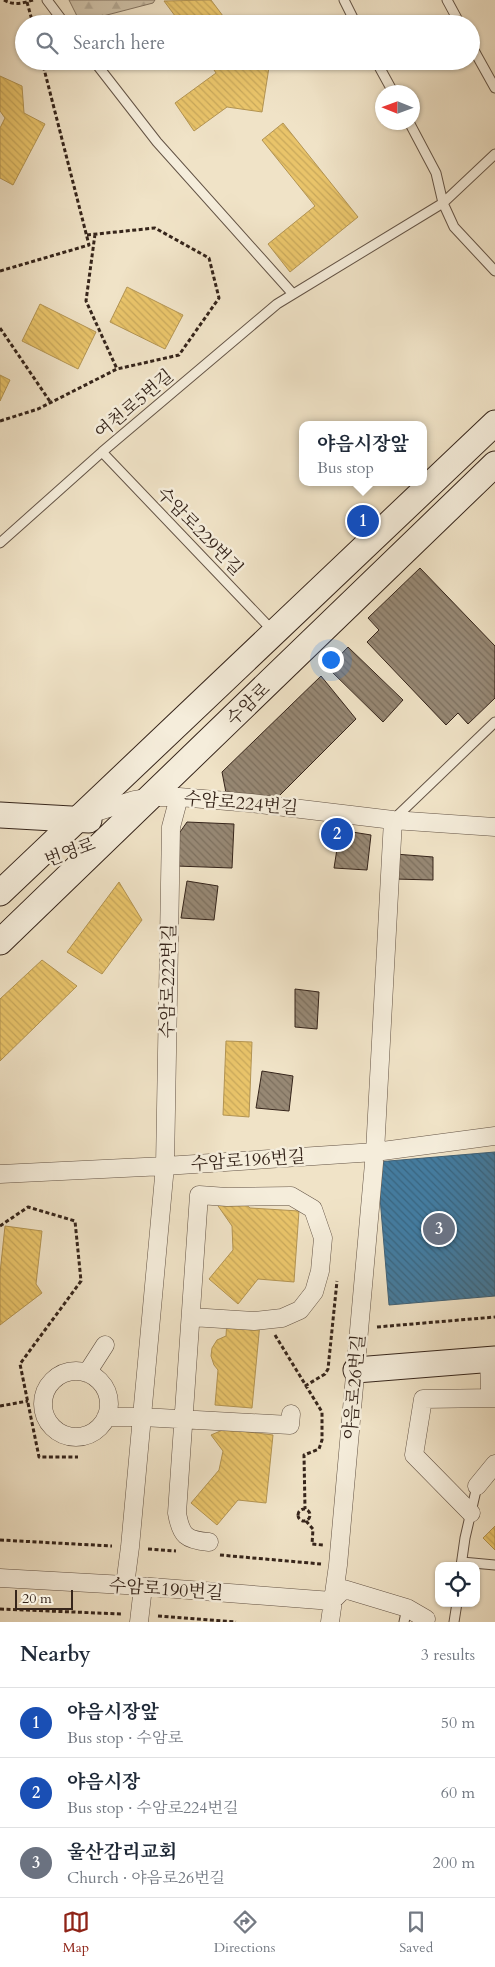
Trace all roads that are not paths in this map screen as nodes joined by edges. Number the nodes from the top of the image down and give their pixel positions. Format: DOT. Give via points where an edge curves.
graph roads {
  1 [pos="47,0"];
  2 [pos="344,0"];
  3 [pos="447,0"];
  4 [pos="58,15"];
  5 [pos="352,15"];
  6 [pos="455,15"];
  7 [pos="480,61"];
  8 [pos="101,70"];
  9 [pos="381,70"];
  10 [pos="389,85"];
  11 [pos="495,88"];
  12 [pos="413,130"];
  13 [pos="495,154"];
  14 [pos="443,203"];
  15 [pos="495,271"];
  16 [pos="293,294"];
  17 [pos="495,422"];
  18 [pos="102,452"];
  19 [pos="495,464"];
  20 [pos="0,543"];
  21 [pos="274,632"];
  22 [pos="495,722"];
  23 [pos="151,797"];
  24 [pos="179,797"];
  25 [pos="0,815"];
  26 [pos="80,818"];
  27 [pos="393,820"];
  28 [pos="495,827"];
  29 [pos="111,835"];
  30 [pos="29,866"];
  31 [pos="0,868"];
  32 [pos="0,893"];
  33 [pos="0,942"];
  34 [pos="495,1136"];
  35 [pos="375,1152"];
  36 [pos="165,1166"];
  37 [pos="0,1174"];
  38 [pos="191,1317"];
  39 [pos="104,1345"];
  40 [pos="493,1355"];
  41 [pos="356,1363"];
  42 [pos="87,1373"];
  43 [pos="495,1396"];
  44 [pos="291,1414"];
  45 [pos="106,1417"];
  46 [pos="142,1417"];
  47 [pos="184,1419"];
  48 [pos="495,1464"];
  49 [pos="477,1486"];
  50 [pos="471,1513"];
  51 [pos="209,1542"];
  52 [pos="462,1562"];
  53 [pos="480,1565"];
  54 [pos="495,1565"];
  55 [pos="0,1578"];
  56 [pos="125,1585"];
  57 [pos="143,1587"];
  58 [pos="332,1601"];
  59 [pos="456,1607"];
  60 [pos="406,1615"];
  61 [pos="139,1618"];
  62 [pos="426,1619"];
  63 [pos="330,1622"];
  64 [pos="454,1622"];
  1 -- 4 [label="lane"];
  2 -- 5 [label="lane"];
  3 -- 6 [label="lane"];
  7 -- 11 [label="lane"];
  8 -- 16 [label="lane" via="157,142"];
  9 -- 10 [label="lane"];
  12 -- 14 [label="lane" via="436,173"];
  13 -- 14 [label="lane, 여천로5번길"];
  14 -- 15 [label="lane" via="454,227"];
  14 -- 16 [label="lane, 여천로5번길"];
  16 -- 18 [label="lane, 여천로5번길"];
  17 -- 21 [label="main road, 수암로"];
  18 -- 20 [label="lane, 여천로5번길"];
  18 -- 21 [label="lane, 수암로229번길"];
  19 -- 23 [label="main road, 수암로"];
  21 -- 26 [label="main road, 수암로"];
  22 -- 27 [label="lane"];
  23 -- 24 [label="street, 수암로224번길"];
  23 -- 26 [label="street, 수암로224번길" via="116,804"];
  23 -- 29 [label="main road, 수암로"];
  24 -- 27 [label="street, 수암로224번길"];
  24 -- 36 [label="street, 수암로222번길" via="171,827"];
  25 -- 26 [label="main road, 번영로"];
  26 -- 29 [label="main road, 번영로" via="100,824"];
  26 -- 30 [label="main road, 수암로"];
  27 -- 28 [label="street, 수암로224번길"];
  27 -- 35 [label="street, 야음로26번길"];
  29 -- 30 [label="main road, 번영로" via="73,854"];
  29 -- 33 [label="main road, 수암로"];
  30 -- 31 [label="main road, 번영로"];
  30 -- 32 [label="main road, 수암로"];
  34 -- 35 [label="street, 수암로196번길"];
  35 -- 36 [label="street, 수암로196번길"];
  35 -- 41 [label="street, 야음로26번길"];
  36 -- 37 [label="street, 수암로196번길"];
  36 -- 46 [label="street, 수암로222번길"];
  38 -- 38 [label="street" via="199,1195 291,1196 313,1209 323,1238 320,1271 314,1292 300,1310 282,1318 266,1320"];
  38 -- 47 [label="street"];
  39 -- 42 [label="street"];
  40 -- 41 [label="main road"];
  40 -- 43 [label="street" via="490,1389"];
  41 -- 58 [label="street, 야음로26번길"];
  42 -- 45 [label="street" via="96,1378 108,1396"];
  42 -- 45 [label="street" via="76,1371 56,1378 44,1396 46,1418 61,1434 82,1437 101,1426"];
  43 -- 50 [label="street" via="423,1399 414,1456"];
  44 -- 47 [label="street" via="290,1425"];
  45 -- 46 [label="street"];
  46 -- 47 [label="street"];
  46 -- 56 [label="street, 수암로222번길"];
  47 -- 51 [label="street" via="176,1513 179,1528 196,1541"];
  48 -- 49 [label="street"];
  49 -- 50 [label="lane"];
  50 -- 52 [label="lane"];
  53 -- 54 [label="lane"];
  55 -- 56 [label="street, 수암로190번길"];
  56 -- 57 [label="street, 수암로190번길"];
  57 -- 58 [label="street, 수암로190번길"];
  57 -- 61 [label="street"];
  58 -- 60 [label="street" via="344,1589"];
  58 -- 63 [label="street, 야음로26번길"];
  59 -- 64 [label="lane"];
  60 -- 62 [label="street"];
}
